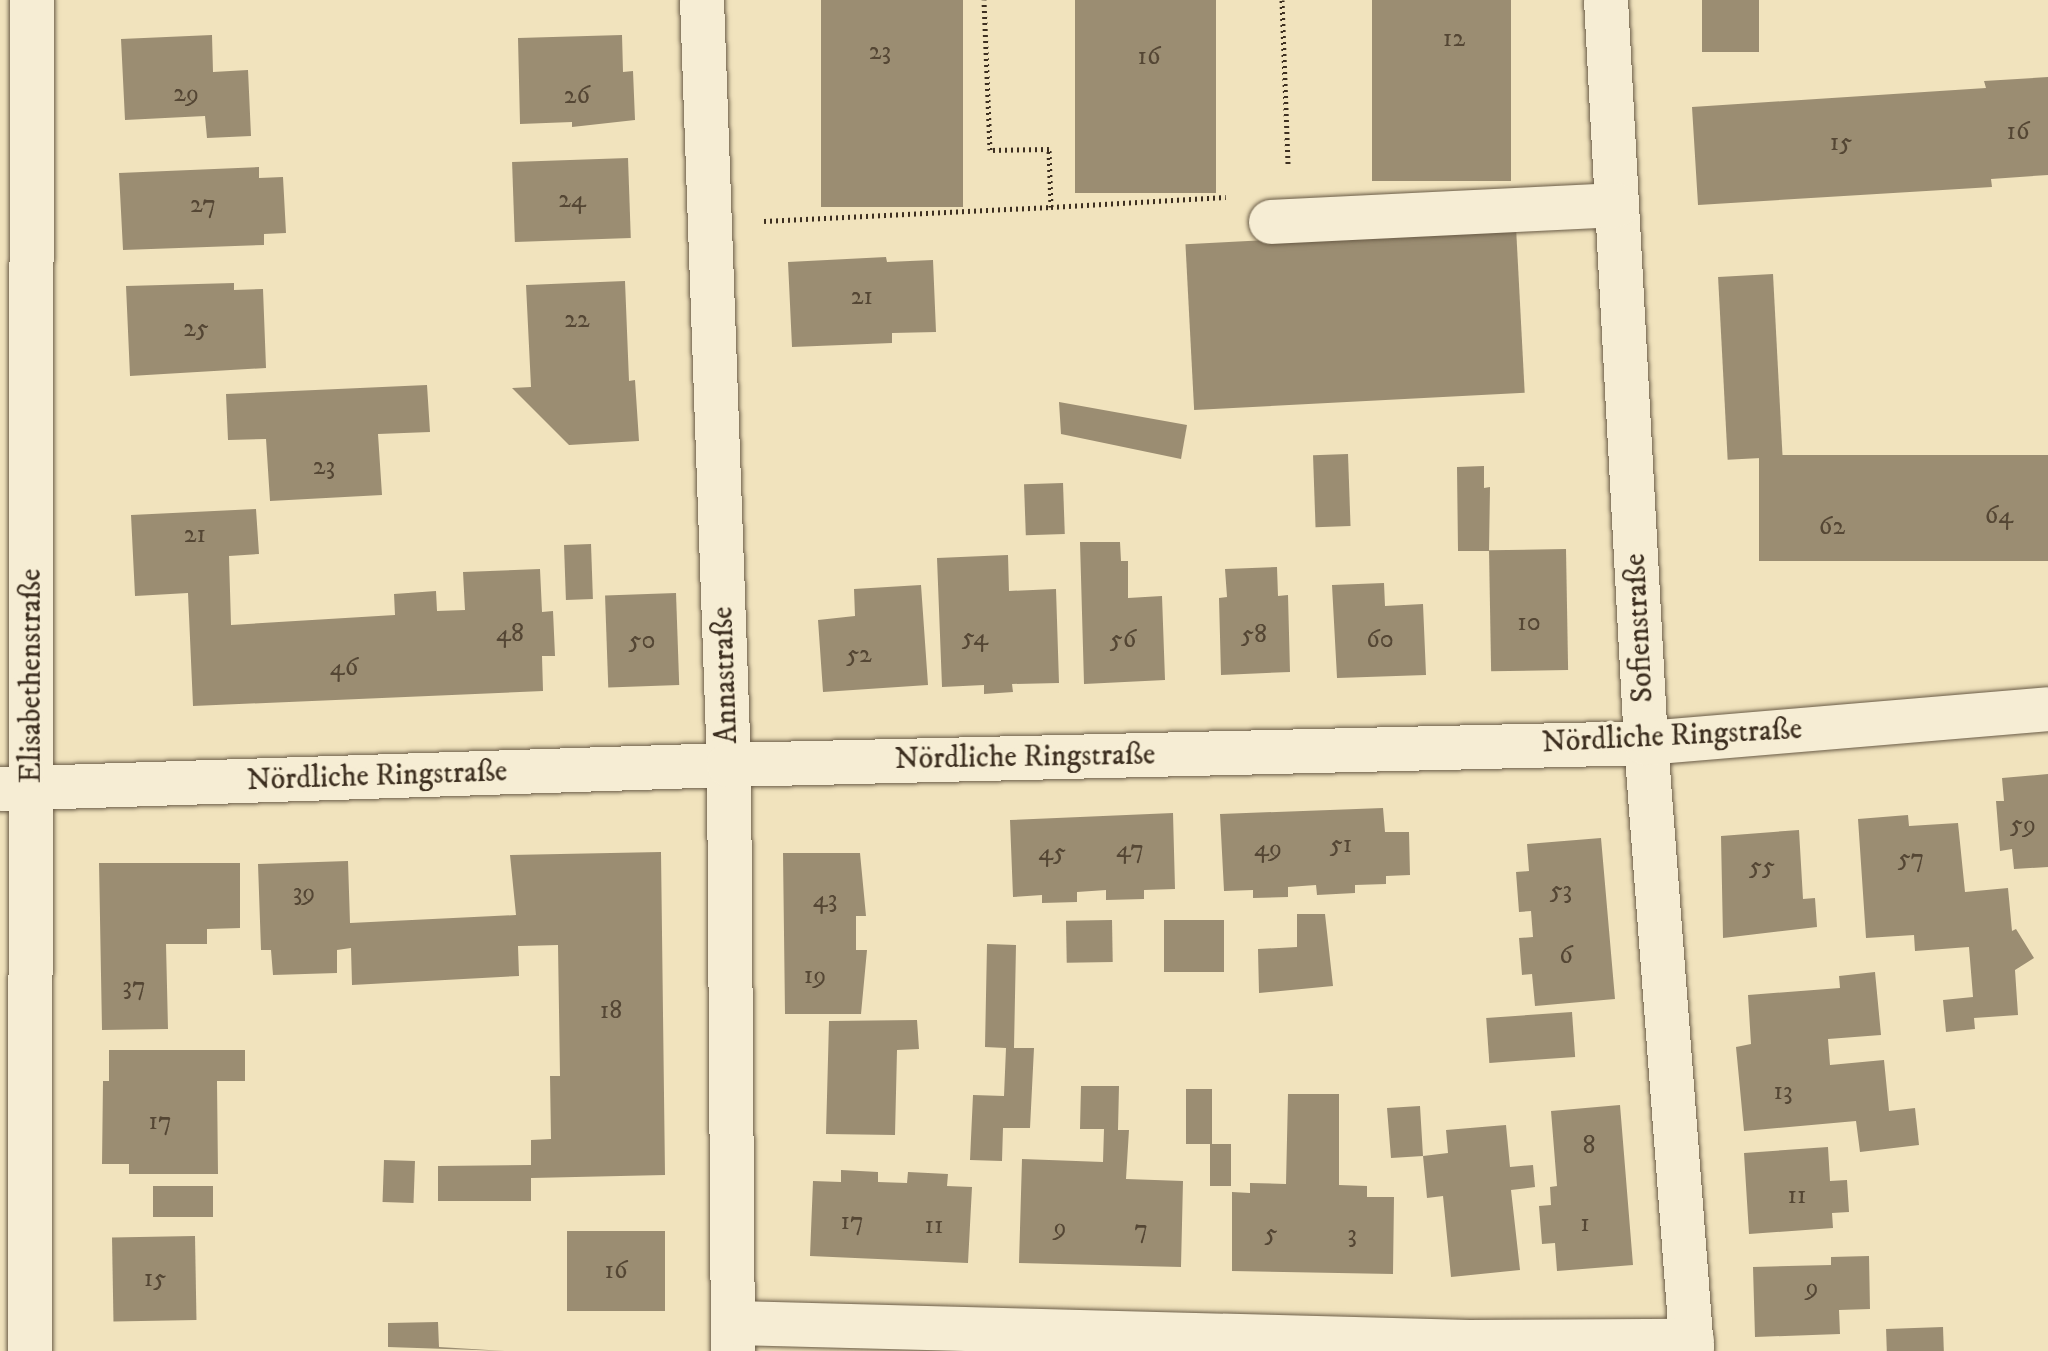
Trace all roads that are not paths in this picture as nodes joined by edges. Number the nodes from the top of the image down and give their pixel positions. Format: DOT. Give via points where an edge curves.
graph roads {
  1 [pos="32,0"];
  2 [pos="702,0"];
  3 [pos="1606,0"];
  4 [pos="1617,205"];
  5 [pos="1271,222"];
  6 [pos="2048,709"];
  7 [pos="1646,743"];
  8 [pos="729,765"];
  9 [pos="16,789"];
  10 [pos="734,1337"];
  11 [pos="1692,1346"];
  12 [pos="30,1351"];
  1 -- 9 [label="street, Elisabethenstraße"];
  2 -- 8 [label="street, Annastraße"];
  3 -- 4 [label="street, Sofienstraße"];
  4 -- 5 [label="street"];
  4 -- 7 [label="street, Sofienstraße"];
  6 -- 7 [label="street, Nördliche Ringstraße"];
  7 -- 8 [label="street, Nördliche Ringstraße"];
  7 -- 11 [label="street, Sofienstraße"];
  8 -- 9 [label="street, Nördliche Ringstraße"];
  8 -- 10 [label="street, Annastraße"];
  9 -- 12 [label="street, Elisabethenstraße"];
  10 -- 11 [label="street"];
}
